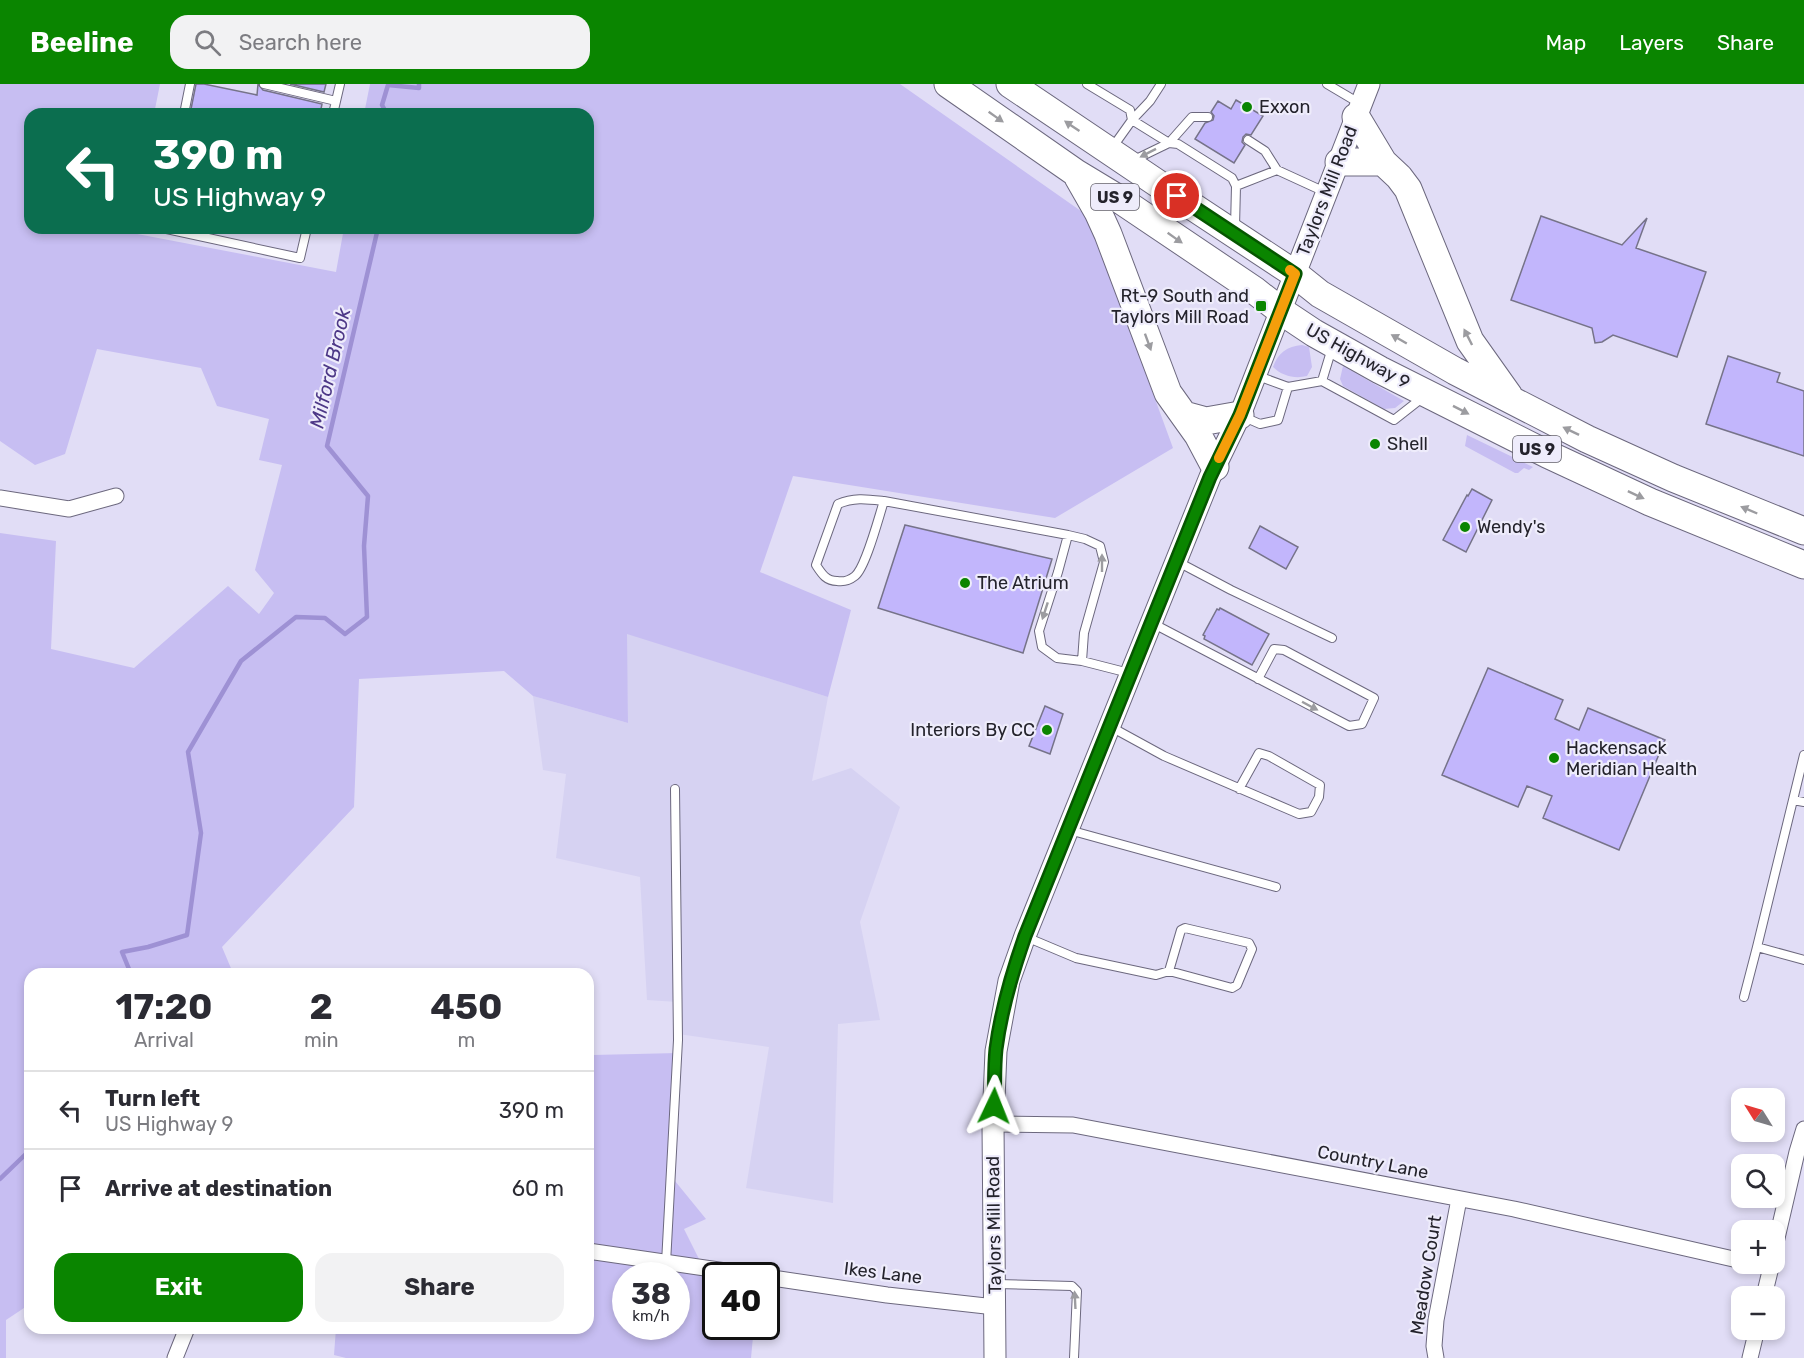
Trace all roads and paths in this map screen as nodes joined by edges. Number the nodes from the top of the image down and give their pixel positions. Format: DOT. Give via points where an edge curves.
graph roads {
  1 [pos="190,84"];
  2 [pos="264,84"];
  3 [pos="340,84"];
  4 [pos="948,84"];
  5 [pos="1087,84"];
  6 [pos="1161,84"];
  7 [pos="1327,84"];
  8 [pos="1369,84"];
  9 [pos="1016,86"];
  10 [pos="336,101"];
  11 [pos="185,108"];
  12 [pos="334,108"];
  13 [pos="1358,110"];
  14 [pos="1208,117"];
  15 [pos="1132,120"];
  16 [pos="1248,140"];
  17 [pos="1169,143"];
  18 [pos="1119,157"];
  19 [pos="1339,162"];
  20 [pos="1383,162"];
  21 [pos="1277,170"];
  22 [pos="1076,173"];
  23 [pos="1236,186"];
  24 [pos="1327,192"];
  25 [pos="190,234"];
  26 [pos="306,234"];
  27 [pos="1235,234"];
  28 [pos="1295,274"];
  29 [pos="1281,311"];
  30 [pos="1334,344"];
  31 [pos="1256,375"];
  32 [pos="1322,381"];
  33 [pos="1288,387"];
  34 [pos="1428,394"];
  35 [pos="1513,402"];
  36 [pos="1184,415"];
  37 [pos="1240,415"];
  38 [pos="1215,467"];
  39 [pos="116,496"];
  40 [pos="0,498"];
  41 [pos="884,501"];
  42 [pos="1804,531"];
  43 [pos="1068,535"];
  44 [pos="1177,562"];
  45 [pos="1804,565"];
  46 [pos="1151,623"];
  47 [pos="1332,638"];
  48 [pos="1082,661"];
  49 [pos="1131,674"];
  50 [pos="1258,679"];
  51 [pos="1110,727"];
  52 [pos="1804,755"];
  53 [pos="675,789"];
  54 [pos="1239,789"];
  55 [pos="1793,800"];
  56 [pos="1804,802"];
  57 [pos="1068,830"];
  58 [pos="1276,887"];
  59 [pos="1025,936"];
  60 [pos="1757,947"];
  61 [pos="1804,960"];
  62 [pos="1169,971"];
  63 [pos="1744,997"];
  64 [pos="993,1124"];
  65 [pos="1804,1129"];
  66 [pos="1458,1199"];
  67 [pos="1782,1220"];
  68 [pos="594,1252"];
  69 [pos="1731,1258"];
  70 [pos="660,1262"];
  71 [pos="666,1262"];
  72 [pos="780,1279"];
  73 [pos="996,1284"];
  74 [pos="995,1307"];
  75 [pos="185,1334"];
  76 [pos="1754,1340"];
  77 [pos="175,1358"];
  78 [pos="995,1358"];
  79 [pos="1074,1358"];
  80 [pos="1436,1358"];
  81 [pos="1750,1358"];
  1 -- 11 [label="lane"];
  2 -- 10 [label="lane"];
  3 -- 10 [label="lane"];
  4 -- 22 [label="highway, US Highway 9 / US 9, one-way"];
  5 -- 15 [label="lane" via="1130,110"];
  6 -- 15 [label="lane"];
  7 -- 13 [label="lane"];
  8 -- 13 [label="street, Taylors Mill Road"];
  18 -- 9 [label="highway, US Highway 9 / US 9, one-way"];
  10 -- 12 [label="lane"];
  13 -- 19 [label="street, Taylors Mill Road"];
  13 -- 20 [label="highway"];
  14 -- 17 [label="lane" via="1192,117"];
  15 -- 17 [label="lane"];
  15 -- 18 [label="lane"];
  16 -- 21 [label="lane" via="1265,151"];
  17 -- 18 [label="lane, one-way"];
  17 -- 23 [label="lane" via="1178,144 1232,178"];
  18 -- 27 [label="highway, US Highway 9 / US 9"];
  19 -- 20 [label="highway"];
  19 -- 24 [label="street, Taylors Mill Road"];
  35 -- 20 [label="highway, one-way" via="1470,341 1408,189"];
  21 -- 23 [label="lane"];
  21 -- 24 [label="lane"];
  22 -- 29 [label="highway, US Highway 9 / US 9, one-way"];
  22 -- 36 [label="highway, one-way" via="1108,234 1168,393"];
  23 -- 27 [label="lane"];
  24 -- 28 [label="street, Taylors Mill Road"];
  25 -- 26 [label="lane" via="300,258"];
  27 -- 28 [label="highway, US Highway 9 / US 9"];
  28 -- 29 [label="street, Taylors Mill Road"];
  35 -- 28 [label="highway, US Highway 9 / US 9, one-way" via="1320,294"];
  29 -- 30 [label="highway, US Highway 9 / US 9"];
  29 -- 31 [label="street, Taylors Mill Road"];
  30 -- 32 [label="lane"];
  30 -- 34 [label="highway, US Highway 9 / US 9"];
  31 -- 33 [label="lane"];
  31 -- 37 [label="street, Taylors Mill Road"];
  32 -- 33 [label="lane"];
  32 -- 34 [label="lane" via="1394,420"];
  33 -- 37 [label="lane" via="1278,420 1260,424"];
  34 -- 45 [label="highway, US Highway 9 / US 9, one-way" via="1650,502"];
  42 -- 35 [label="highway, US Highway 9 / US 9, one-way" via="1673,478"];
  36 -- 37 [label="highway" via="1206,421"];
  36 -- 38 [label="highway"];
  37 -- 38 [label="street, Taylors Mill Road"];
  38 -- 44 [label="street, Taylors Mill Road"];
  39 -- 40 [label="street" via="69,509"];
  41 -- 41 [label="lane" via="862,498 838,504 816,565 823,576 842,582 857,574"];
  41 -- 43 [label="lane"];
  48 -- 43 [label="lane, one-way" via="1084,633 1104,562 1100,546"];
  43 -- 48 [label="lane, one-way" via="1038,631 1042,647 1057,658"];
  44 -- 46 [label="street, Taylors Mill Road"];
  44 -- 47 [label="lane"];
  46 -- 49 [label="street, Taylors Mill Road"];
  46 -- 50 [label="lane"];
  48 -- 49 [label="lane"];
  49 -- 51 [label="street, Taylors Mill Road"];
  50 -- 50 [label="lane, one-way" via="1349,726 1362,724 1374,698 1284,650 1274,649"];
  51 -- 54 [label="lane"];
  51 -- 57 [label="street, Taylors Mill Road"];
  52 -- 55 [label="lane"];
  53 -- 71 [label="lane" via="678,1040"];
  54 -- 54 [label="lane" via="1299,814 1311,813 1320,785 1259,753"];
  55 -- 56 [label="lane"];
  55 -- 60 [label="lane"];
  57 -- 58 [label="lane"];
  57 -- 59 [label="street, Taylors Mill Road"];
  59 -- 62 [label="lane" via="1076,958 1156,975"];
  59 -- 64 [label="street, Taylors Mill Road" via="1001,1018"];
  60 -- 61 [label="lane"];
  60 -- 63 [label="lane"];
  62 -- 62 [label="lane" via="1232,988 1237,985 1252,949 1249,943 1185,928 1181,930"];
  64 -- 66 [label="street, Country Lane" via="1073,1125"];
  64 -- 73 [label="street, Taylors Mill Road"];
  65 -- 67 [label="street"];
  66 -- 69 [label="street, Country Lane"];
  66 -- 80 [label="street, Meadow Court" via="1436,1320"];
  68 -- 70 [label="street"];
  72 -- 74 [label="street, Ikes Lane"];
  73 -- 74 [label="street, Taylors Mill Road"];
  79 -- 73 [label="lane, one-way" via="1077,1291 1072,1286"];
  74 -- 78 [label="street, Taylors Mill Road"];
  75 -- 77 [label="street"];
  76 -- 81 [label="street"];
}
